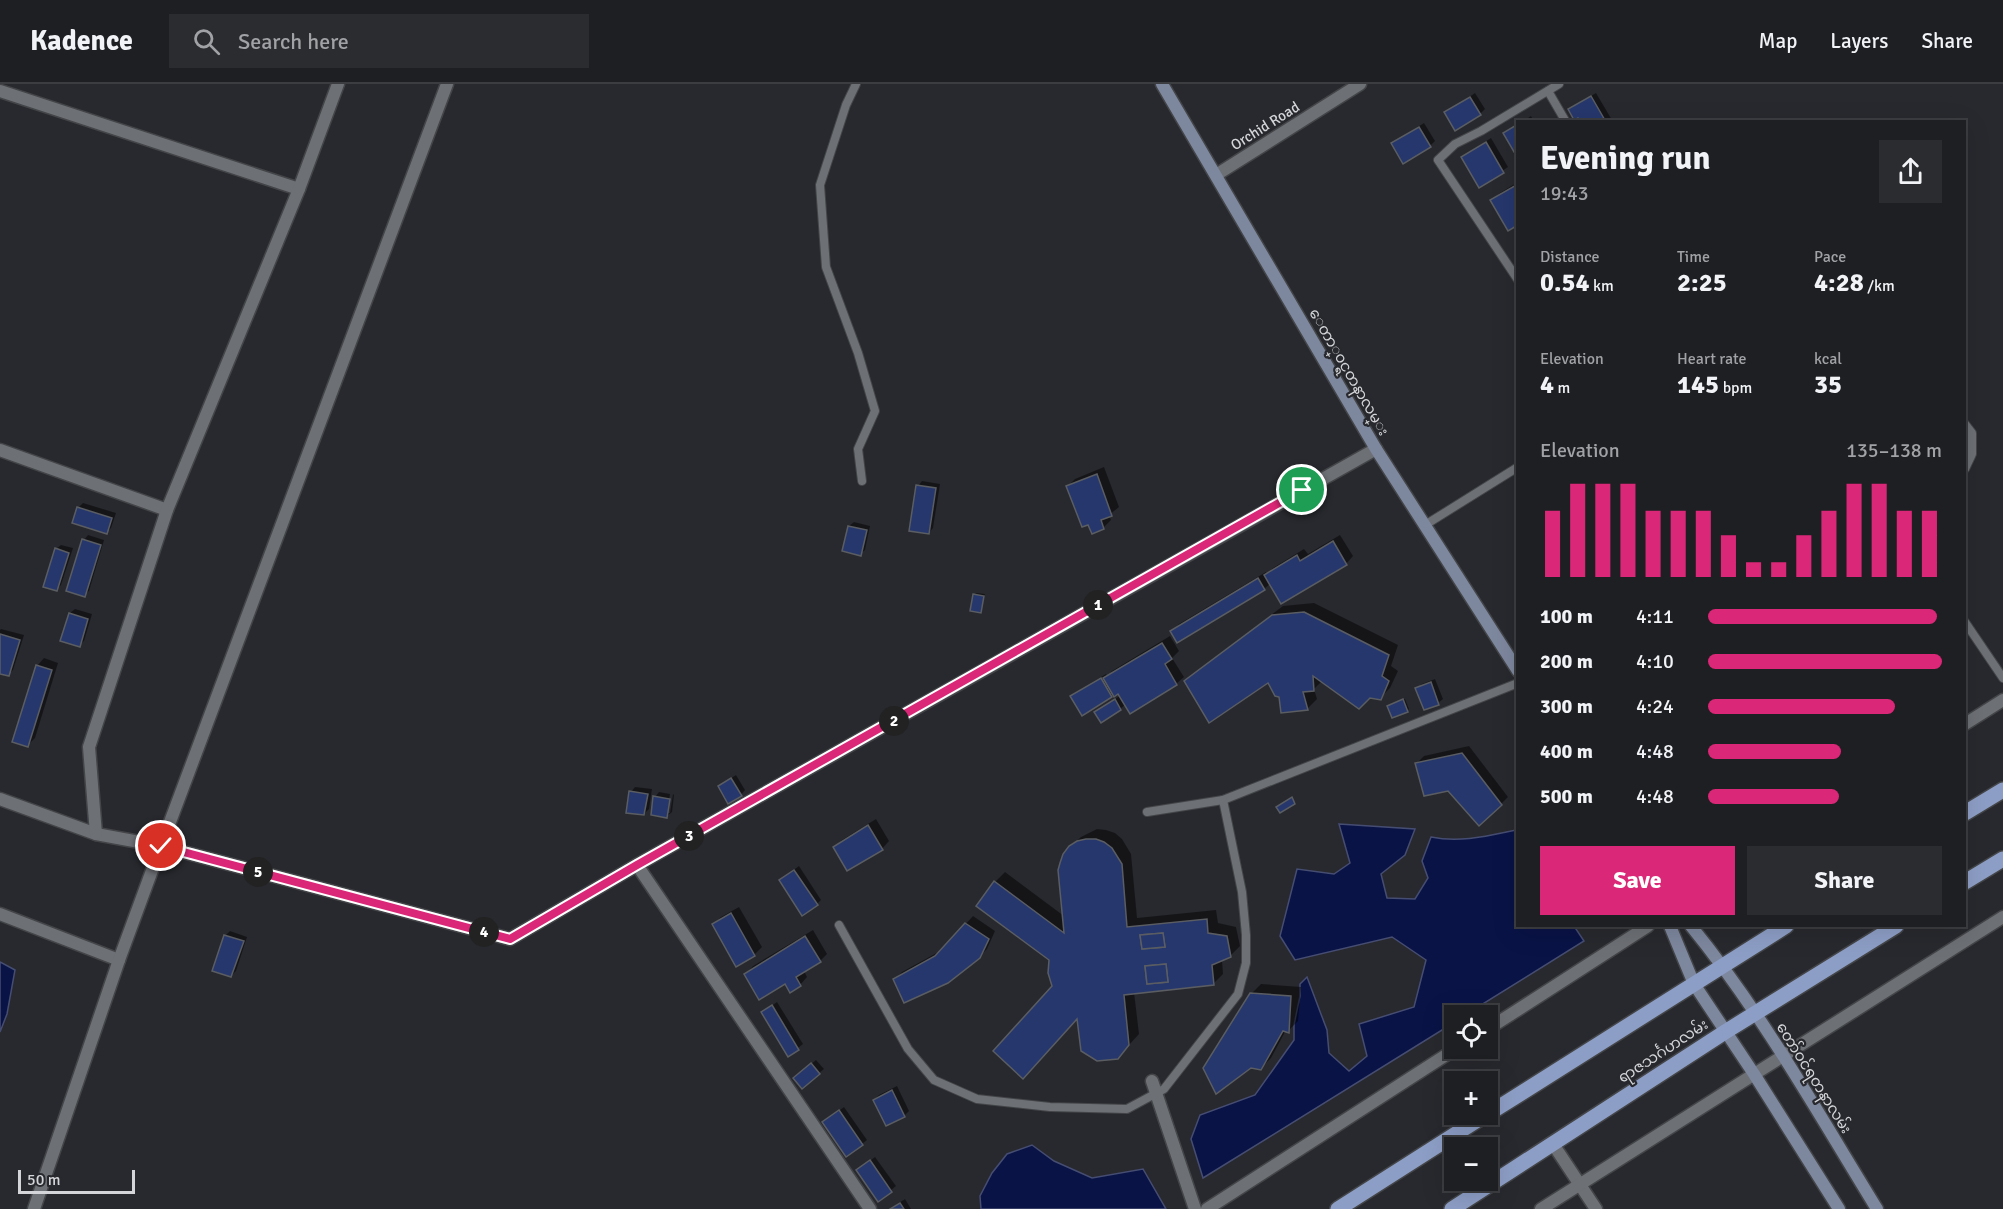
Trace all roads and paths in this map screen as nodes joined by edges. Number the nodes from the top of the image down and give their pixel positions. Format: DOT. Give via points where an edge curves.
graph roads {
  1 [pos="338,84"];
  2 [pos="447,84"];
  3 [pos="856,84"];
  4 [pos="1162,84"];
  5 [pos="1360,84"];
  6 [pos="1560,84"];
  7 [pos="0,91"];
  8 [pos="1548,91"];
  9 [pos="1565,120"];
  10 [pos="1216,175"];
  11 [pos="298,189"];
  12 [pos="1516,277"];
  13 [pos="1966,425"];
  14 [pos="1376,449"];
  15 [pos="0,450"];
  16 [pos="1966,467"];
  17 [pos="1516,468"];
  18 [pos="862,480"];
  19 [pos="166,510"];
  20 [pos="1425,525"];
  21 [pos="1966,623"];
  22 [pos="1516,668"];
  23 [pos="2003,678"];
  24 [pos="1516,684"];
  25 [pos="2003,700"];
  26 [pos="1966,723"];
  27 [pos="2003,790"];
  28 [pos="0,799"];
  29 [pos="1223,800"];
  30 [pos="1147,812"];
  31 [pos="1966,812"];
  32 [pos="96,834"];
  33 [pos="161,846"];
  34 [pos="2003,859"];
  35 [pos="637,865"];
  36 [pos="1966,881"];
  37 [pos="0,914"];
  38 [pos="2003,917"];
  39 [pos="839,925"];
  40 [pos="1646,927"];
  41 [pos="1670,927"];
  42 [pos="1692,927"];
  43 [pos="1784,927"];
  44 [pos="1894,927"];
  45 [pos="119,960"];
  46 [pos="1723,965"];
  47 [pos="1694,984"];
  48 [pos="1756,1014"];
  49 [pos="1498,1023"];
  50 [pos="1725,1032"];
  51 [pos="1783,1055"];
  52 [pos="1444,1056"];
  53 [pos="1754,1074"];
  54 [pos="1154,1088"];
  55 [pos="1498,1108"];
  56 [pos="1471,1125"];
  57 [pos="1553,1144"];
  58 [pos="1580,1184"];
  59 [pos="34,1209"];
  60 [pos="870,1209"];
  61 [pos="1195,1209"];
  62 [pos="1207,1209"];
  63 [pos="1338,1209"];
  64 [pos="1452,1209"];
  65 [pos="1541,1209"];
  66 [pos="1596,1209"];
  67 [pos="1839,1209"];
  68 [pos="1877,1209"];
  1 -- 11 [label="street"];
  2 -- 33 [label="street"];
  3 -- 18 [label="lane" via="820,185 825,267 858,353 874,411 858,449"];
  4 -- 10 [label="main road, ေတာ္၀င္ရတနာလမ္း"];
  5 -- 10 [label="street, Orchid Road"];
  6 -- 8 [label="lane"];
  7 -- 11 [label="street"];
  8 -- 9 [label="lane"];
  8 -- 12 [label="lane" via="1455,144 1438,160"];
  10 -- 14 [label="main road, ေတာ္၀င္ရတနာလမ္း"];
  11 -- 19 [label="street"];
  13 -- 16 [label="lane" via="1972,433 1972,454"];
  14 -- 20 [label="main road, ေတာ္၀င္ရတနာလမ္း"];
  14 -- 35 [label="street"];
  15 -- 19 [label="street"];
  17 -- 20 [label="lane"];
  19 -- 32 [label="street" via="89,747"];
  20 -- 22 [label="main road, ေတာ္၀င္ရတနာလမ္း"];
  21 -- 23 [label="lane"];
  24 -- 29 [label="lane"];
  25 -- 26 [label="street"];
  27 -- 31 [label="main road"];
  28 -- 32 [label="street"];
  29 -- 30 [label="lane"];
  29 -- 54 [label="lane" via="1242,892 1246,963 1238,994 1164,1089"];
  32 -- 33 [label="street"];
  33 -- 35 [label="street" via="510,939"];
  33 -- 45 [label="street"];
  34 -- 36 [label="main road"];
  35 -- 60 [label="street"];
  37 -- 45 [label="street"];
  38 -- 51 [label="street"];
  39 -- 54 [label="lane" via="908,1048 934,1080 976,1099 1050,1107 1127,1109"];
  40 -- 49 [label="street"];
  41 -- 47 [label="main road"];
  42 -- 46 [label="main road, တော်ဝင်ရတနာလမ်း"];
  43 -- 46 [label="main road"];
  44 -- 48 [label="main road, ရာဇသင်္ဂဟလမ်း"];
  45 -- 59 [label="street"];
  46 -- 47 [label="main road"];
  46 -- 48 [label="main road, တော်ဝင်ရတနာလမ်း"];
  47 -- 50 [label="main road"];
  47 -- 55 [label="main road"];
  48 -- 50 [label="main road, ရာဇသင်္ဂဟလမ်း"];
  48 -- 51 [label="main road, တော်ဝင်ရတနာလမ်း"];
  50 -- 53 [label="main road"];
  50 -- 57 [label="main road, ရာဇသင်္ဂဟလမ်း"];
  51 -- 53 [label="street"];
  51 -- 68 [label="main road, တော်ဝင်ရတနာလမ်း"];
  52 -- 62 [label="street"];
  53 -- 58 [label="street"];
  53 -- 67 [label="main road"];
  54 -- 61 [label="street"];
  56 -- 63 [label="main road"];
  57 -- 58 [label="street"];
  57 -- 64 [label="main road, ရာဇသင်္ဂဟလမ်း"];
  58 -- 65 [label="street"];
  58 -- 66 [label="street"];
}
